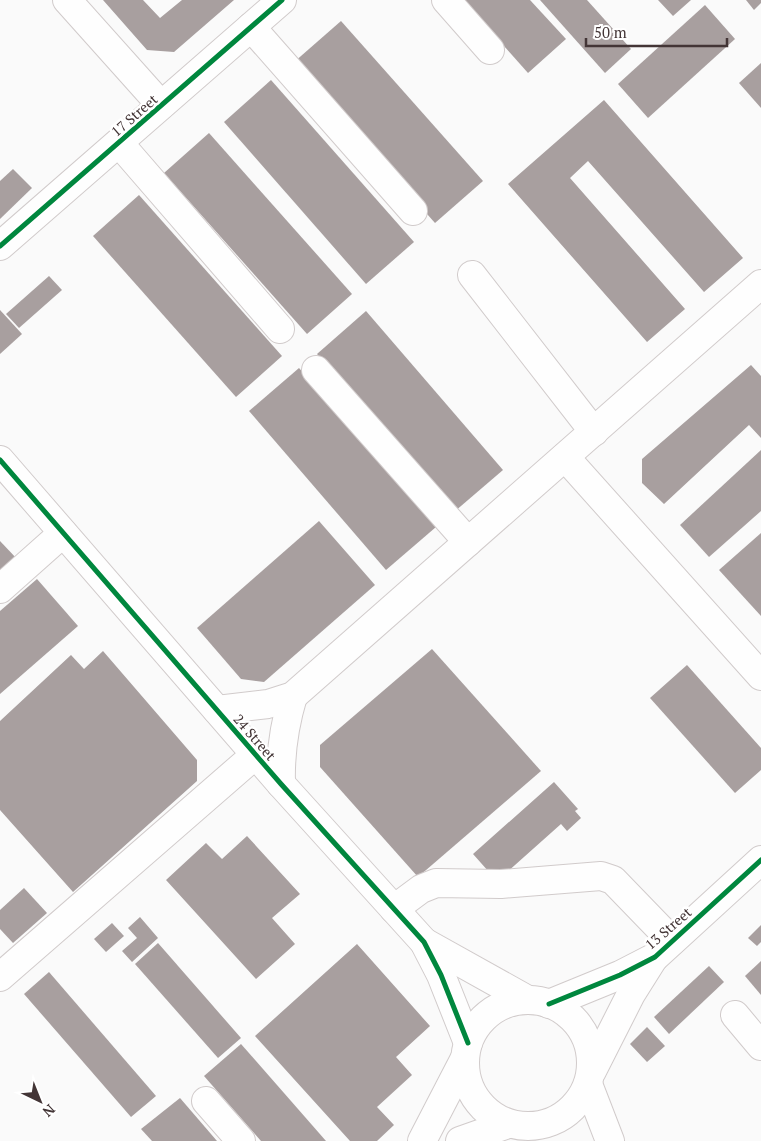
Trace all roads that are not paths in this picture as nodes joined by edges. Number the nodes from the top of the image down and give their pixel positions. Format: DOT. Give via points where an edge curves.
graph roads {
  1 [pos="67,0"];
  2 [pos="282,0"];
  3 [pos="446,0"];
  4 [pos="251,27"];
  5 [pos="490,50"];
  6 [pos="161,105"];
  7 [pos="118,143"];
  8 [pos="413,211"];
  9 [pos="0,246"];
  10 [pos="472,275"];
  11 [pos="761,284"];
  12 [pos="280,330"];
  13 [pos="316,370"];
  14 [pos="594,432"];
  15 [pos="565,457"];
  16 [pos="0,460"];
  17 [pos="63,533"];
  18 [pos="468,542"];
  19 [pos="0,589"];
  20 [pos="761,676"];
  21 [pos="293,696"];
  22 [pos="217,710"];
  23 [pos="255,755"];
  24 [pos="281,784"];
  25 [pos="761,860"];
  26 [pos="394,910"];
  27 [pos="424,942"];
  28 [pos="663,949"];
  29 [pos="0,977"];
  30 [pos="539,1002"];
  31 [pos="735,1015"];
  32 [pos="761,1046"];
  33 [pos="467,1051"];
  34 [pos="590,1078"];
  35 [pos="206,1101"];
  36 [pos="514,1125"];
  37 [pos="242,1141"];
  38 [pos="422,1141"];
  39 [pos="460,1141"];
  40 [pos="550,1141"];
  41 [pos="610,1141"];
  1 -- 6 [label="street"];
  2 -- 4 [label="street, 17 Street"];
  3 -- 5 [label="street"];
  4 -- 6 [label="street, 17 Street"];
  4 -- 8 [label="street"];
  6 -- 7 [label="street, 17 Street"];
  7 -- 9 [label="street, 17 Street"];
  7 -- 12 [label="street"];
  10 -- 14 [label="street"];
  11 -- 14 [label="street"];
  13 -- 18 [label="street"];
  14 -- 15 [label="street"];
  15 -- 18 [label="street"];
  15 -- 20 [label="street"];
  16 -- 17 [label="street, 24 Street"];
  17 -- 19 [label="street"];
  17 -- 22 [label="street, 24 Street"];
  18 -- 21 [label="street"];
  21 -- 22 [label="street" via="268,704"];
  21 -- 24 [label="street" via="281,744"];
  22 -- 23 [label="street, 24 Street"];
  23 -- 24 [label="street, 24 Street"];
  23 -- 29 [label="street"];
  24 -- 26 [label="street, 24 Street"];
  25 -- 28 [label="street, 13 Street"];
  26 -- 27 [label="street, 24 Street"];
  26 -- 28 [label="street" via="421,889 436,883 502,884 600,876 613,880"];
  27 -- 30 [label="street, 24 Street"];
  27 -- 33 [label="street, 24 Street" via="441,974"];
  28 -- 30 [label="street, 13 Street" via="620,975"];
  28 -- 34 [label="street, 13 Street" via="627,1001"];
  30 -- 33 [label="street" via="509,1003 492,1012 478,1026"];
  30 -- 34 [label="street" via="568,1014 582,1030 590,1050"];
  31 -- 32 [label="street"];
  33 -- 36 [label="street" via="467,1079 476,1098 490,1114"];
  33 -- 38 [label="street"];
  34 -- 36 [label="street" via="577,1103 561,1117 542,1125"];
  34 -- 41 [label="street"];
  35 -- 37 [label="street"];
  36 -- 39 [label="street"];
  36 -- 40 [label="street"];
}
